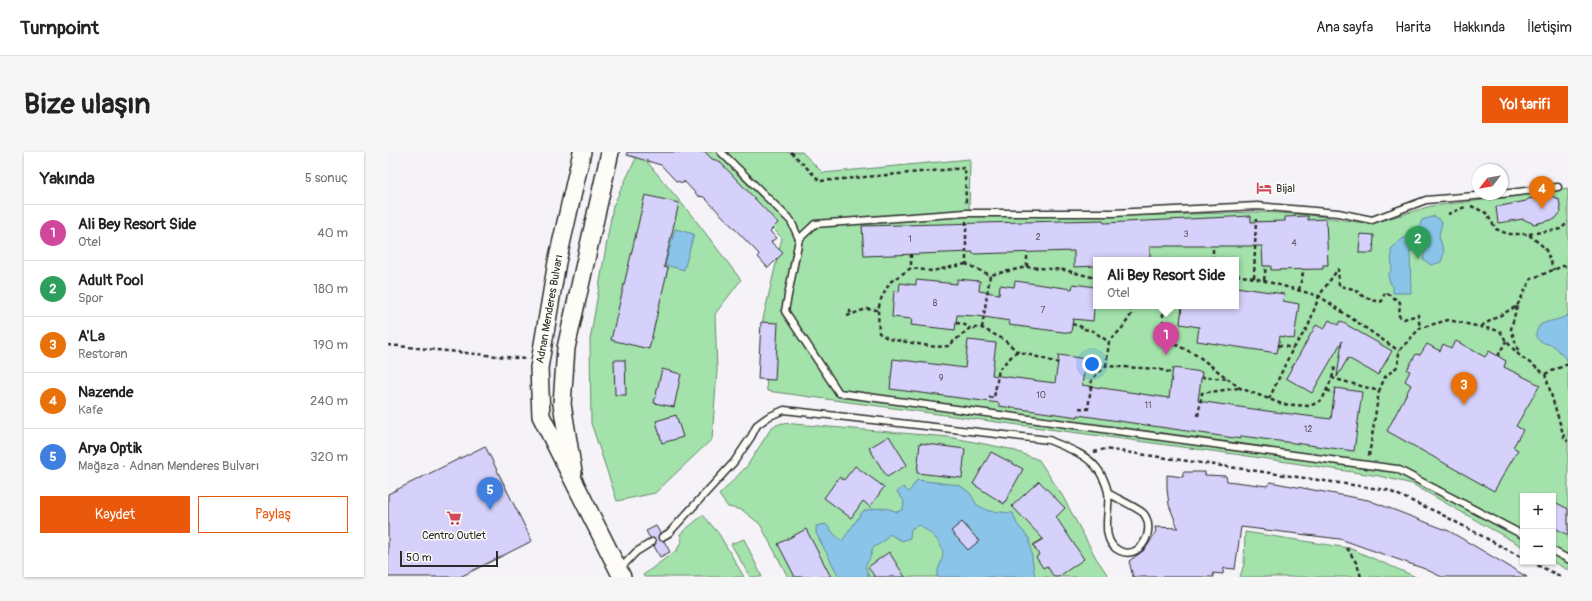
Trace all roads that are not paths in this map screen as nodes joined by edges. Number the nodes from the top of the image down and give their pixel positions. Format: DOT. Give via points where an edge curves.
graph roads {
  1 [pos="582,152"];
  2 [pos="610,152"];
  3 [pos="721,152"];
  4 [pos="1558,187"];
  5 [pos="1508,193"];
  6 [pos="1472,196"];
  7 [pos="799,239"];
  8 [pos="575,484"];
  9 [pos="1108,493"];
  10 [pos="1520,533"];
  11 [pos="662,537"];
  12 [pos="652,542"];
  13 [pos="1556,553"];
  14 [pos="1568,559"];
  15 [pos="620,574"];
  1 -- 8 [label="main road, Adnan Menderes Bulvarı" via="558,262 539,368 541,416"];
  2 -- 8 [label="main road, Adnan Menderes Bulvarı" via="566,348 562,404"];
  3 -- 7 [label="lane" via="791,220"];
  4 -- 5 [label="lane"];
  6 -- 7 [label="lane" via="1426,200 1372,220 1338,213 1257,206 1113,213 966,213 815,224"];
  7 -- 10 [label="lane" via="785,311 839,393 1397,469"];
  8 -- 15 [label="main road, Adnan Menderes Bulvarı"];
  9 -- 9 [label="lane" via="1107,533 1111,542 1124,552 1138,549 1144,544 1149,533 1149,521 1143,512"];
  9 -- 11 [label="lane" via="1096,467 1082,455 1049,440 784,410 768,416 757,426 734,462"];
  12 -- 15 [label="lane" via="636,552"];
  13 -- 14 [label="lane"];
}
